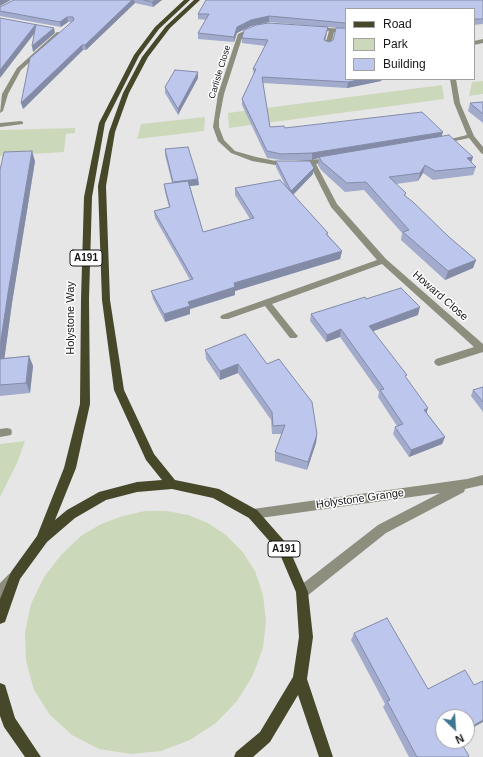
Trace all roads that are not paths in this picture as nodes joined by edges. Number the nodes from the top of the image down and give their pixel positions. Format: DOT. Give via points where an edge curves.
graph roads {
  1 [pos="187,0"];
  2 [pos="197,0"];
  3 [pos="264,26"];
  4 [pos="308,28"];
  5 [pos="54,30"];
  6 [pos="332,30"];
  7 [pos="345,31"];
  8 [pos="328,45"];
  9 [pos="453,80"];
  10 [pos="0,111"];
  11 [pos="22,123"];
  12 [pos="0,125"];
  13 [pos="471,136"];
  14 [pos="433,143"];
  15 [pos="483,152"];
  16 [pos="342,158"];
  17 [pos="312,163"];
  18 [pos="383,261"];
  19 [pos="266,302"];
  20 [pos="225,317"];
  21 [pos="293,336"];
  22 [pos="482,348"];
  23 [pos="439,362"];
  24 [pos="483,480"];
  25 [pos="172,484"];
  26 [pos="467,484"];
  27 [pos="253,514"];
  28 [pos="43,538"];
  29 [pos="15,576"];
  30 [pos="302,592"];
  31 [pos="0,593"];
  32 [pos="0,617"];
  33 [pos="300,679"];
  34 [pos="0,690"];
  35 [pos="34,757"];
  36 [pos="242,757"];
  37 [pos="326,757"];
  1 -- 28 [label="main road, Holystone Way / A191" via="157,28 136,56 102,123 88,197 85,404 70,468"];
  2 -- 25 [label="main road, A191" via="168,27 142,62 126,93 112,132 102,186 106,300 119,390 150,457"];
  3 -- 17 [label="street, Carlisle Close" via="241,34 221,94 216,127 221,141 233,152 255,160 281,164"];
  4 -- 6 [label="street"];
  5 -- 10 [label="street" via="64,29 19,69"];
  6 -- 7 [label="street"];
  6 -- 8 [label="street"];
  9 -- 13 [label="street" via="457,103"];
  11 -- 12 [label="street"];
  13 -- 14 [label="street"];
  13 -- 15 [label="street"];
  16 -- 17 [label="street, Carlisle Close"];
  17 -- 18 [label="street, Howard Close" via="334,205"];
  18 -- 19 [label="street"];
  18 -- 22 [label="street, Howard Close"];
  19 -- 20 [label="street"];
  19 -- 21 [label="street"];
  22 -- 23 [label="street, Howard Close"];
  24 -- 26 [label="street, Holystone Grange"];
  25 -- 27 [label="main road, Holystone Way / A191" via="215,493"];
  25 -- 28 [label="main road, Holystone Way / A191" via="137,487 103,496 71,514"];
  26 -- 27 [label="street, Holystone Grange"];
  26 -- 30 [label="street, Holystone Grange" via="382,529"];
  27 -- 30 [label="main road, Holystone Way / A191" via="283,548"];
  28 -- 29 [label="main road, Holystone Way / A191"];
  29 -- 31 [label="street"];
  29 -- 32 [label="main road, Holystone Way / A191"];
  30 -- 33 [label="main road, Holystone Way / A191" via="306,637"];
  33 -- 36 [label="main road, Holystone Way / A191" via="265,737"];
  33 -- 37 [label="main road, Holystone Way / A191"];
  34 -- 35 [label="main road" via="9,722"];
}
